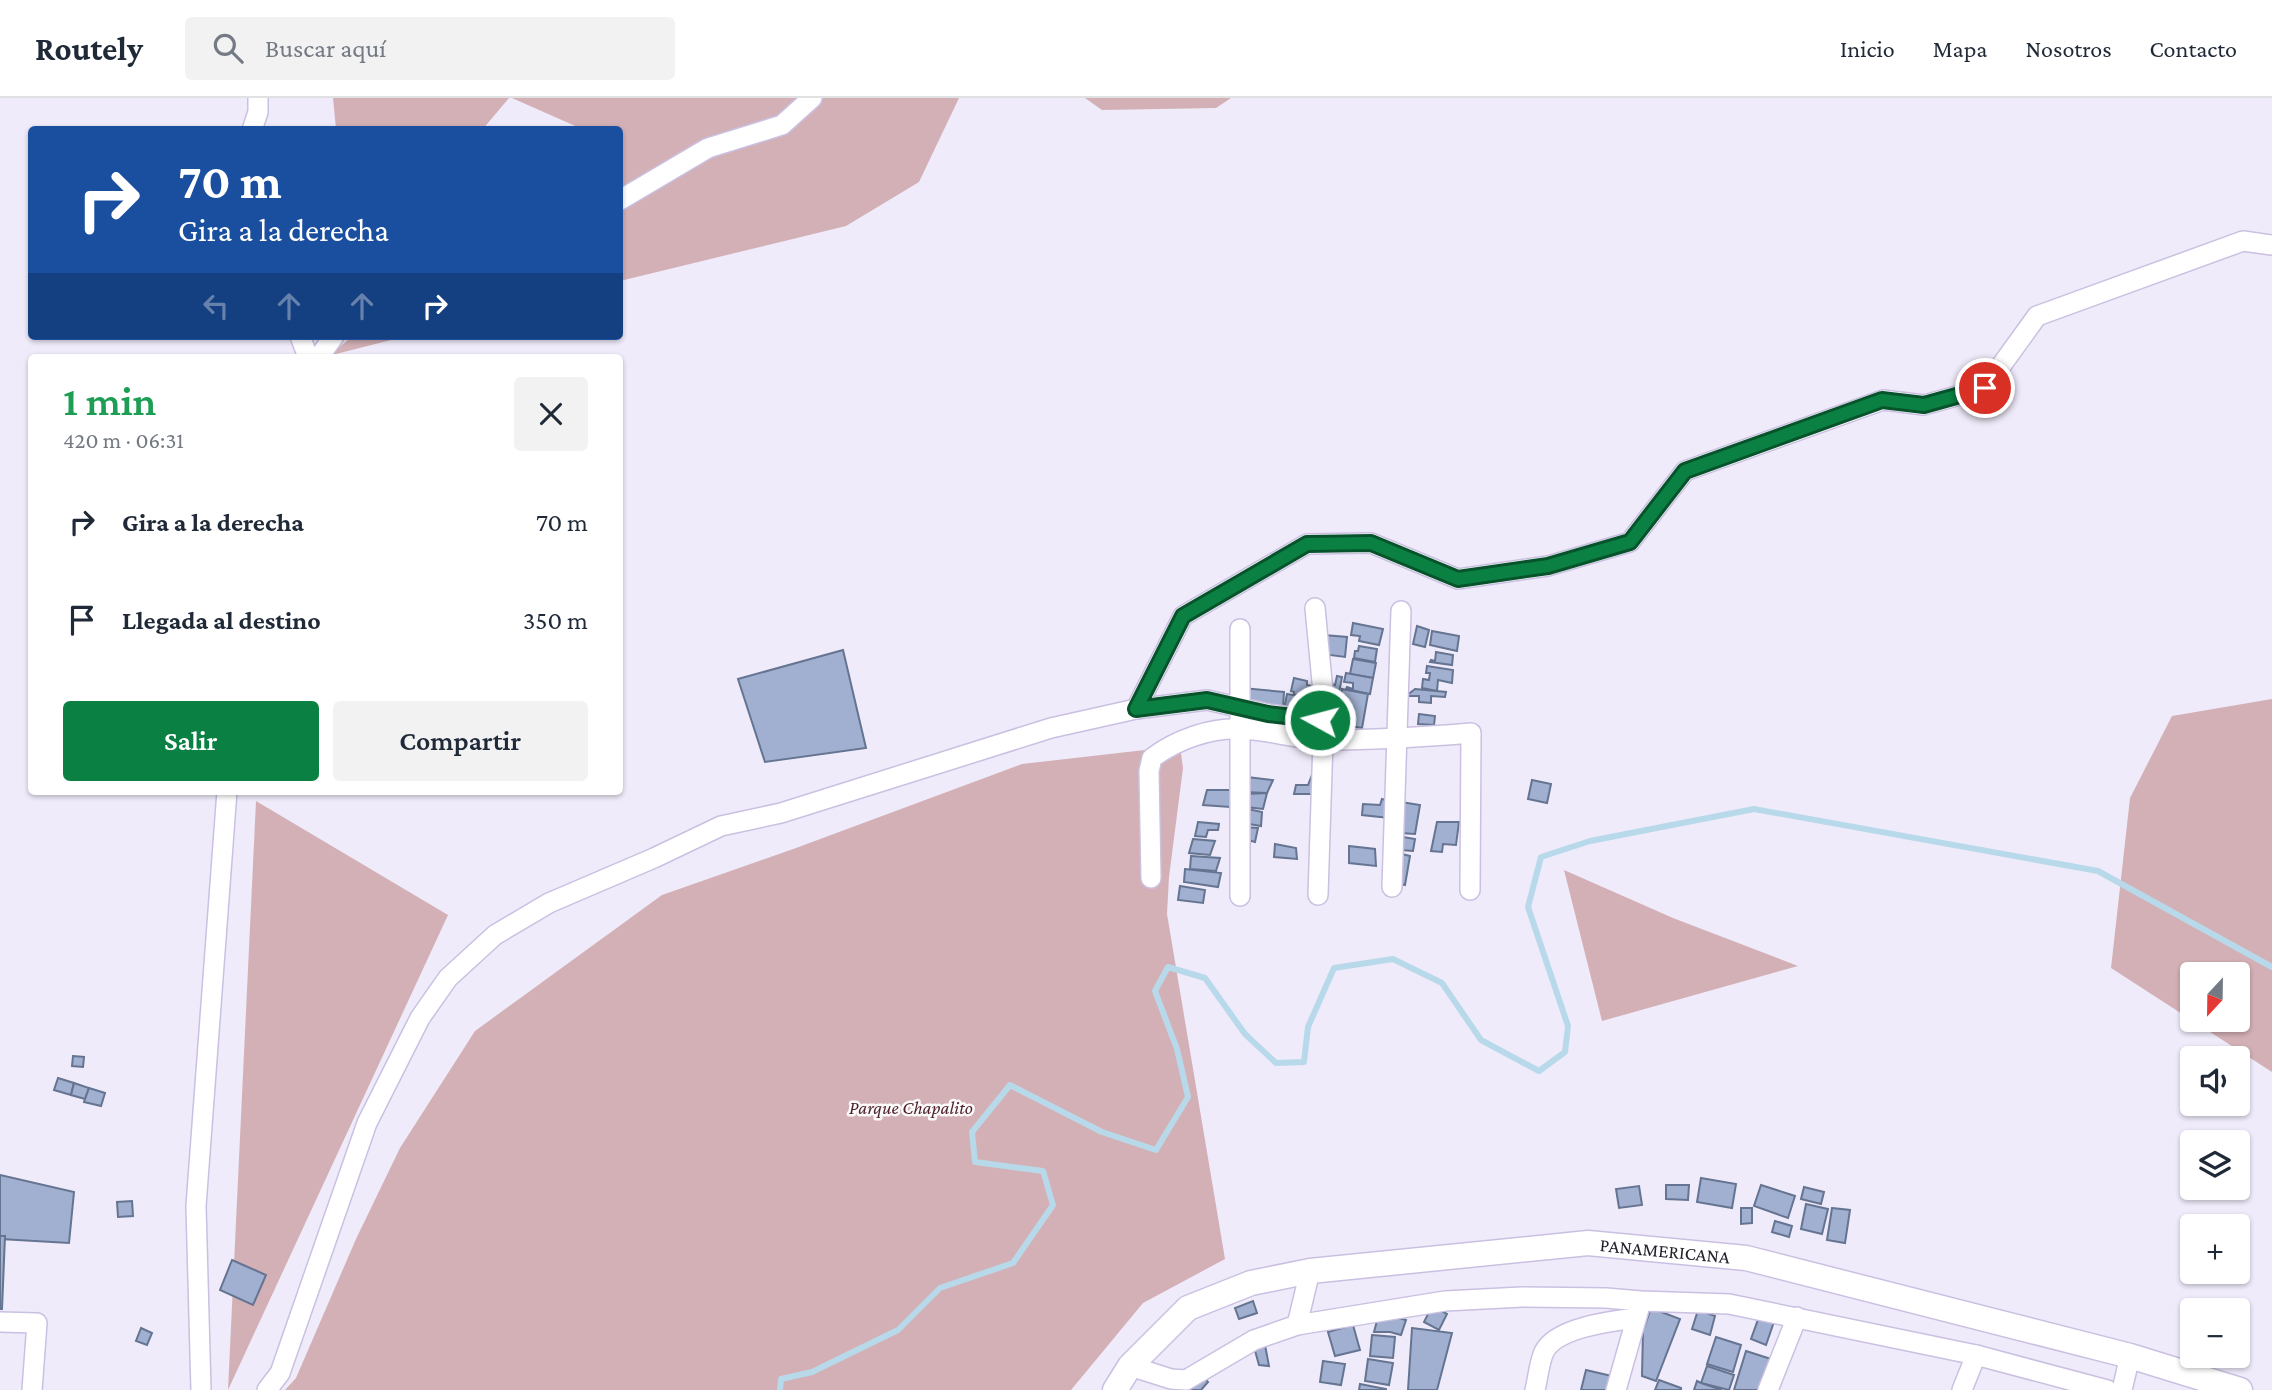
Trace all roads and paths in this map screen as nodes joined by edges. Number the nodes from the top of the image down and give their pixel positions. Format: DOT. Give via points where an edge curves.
graph roads {
  1 [pos="258,98"];
  2 [pos="812,98"];
  3 [pos="253,126"];
  4 [pos="623,198"];
  5 [pos="2272,245"];
  6 [pos="1315,608"];
  7 [pos="1402,611"];
  8 [pos="1240,629"];
  9 [pos="1240,707"];
  10 [pos="1136,709"];
  11 [pos="1240,729"];
  12 [pos="1399,739"];
  13 [pos="1323,740"];
  14 [pos="227,795"];
  15 [pos="1151,878"];
  16 [pos="1392,887"];
  17 [pos="1470,890"];
  18 [pos="1318,895"];
  19 [pos="1240,896"];
  20 [pos="1310,1271"];
  21 [pos="1639,1310"];
  22 [pos="1797,1317"];
  23 [pos="0,1322"];
  24 [pos="1297,1325"];
  25 [pos="1976,1355"];
  26 [pos="2130,1356"];
  27 [pos="1130,1366"];
  28 [pos="32,1390"];
  29 [pos="201,1390"];
  30 [pos="267,1390"];
  31 [pos="1115,1390"];
  32 [pos="1535,1390"];
  33 [pos="1616,1390"];
  34 [pos="1768,1390"];
  35 [pos="1962,1390"];
  36 [pos="2107,1390"];
  37 [pos="2122,1390"];
  38 [pos="2240,1390"];
  1 -- 3 [label="street"];
  2 -- 4 [label="street" via="782,125 708,148"];
  5 -- 10 [label="street" via="2244,241 2037,316 1985,388 1924,405 1882,400 1685,471 1630,542 1548,566 1458,579 1371,543 1307,544 1183,616"];
  6 -- 9 [label="street" via="1324,718"];
  7 -- 12 [label="street"];
  8 -- 9 [label="street"];
  9 -- 10 [label="street" via="1207,700"];
  9 -- 11 [label="street"];
  10 -- 30 [label="street" via="1051,728 780,813 721,826 549,903 495,935 448,978 420,1018 368,1123 281,1373"];
  11 -- 13 [label="street"];
  11 -- 15 [label="street" via="1200,734 1152,758"];
  11 -- 19 [label="street"];
  12 -- 13 [label="street"];
  12 -- 16 [label="street"];
  12 -- 17 [label="street" via="1471,733"];
  13 -- 18 [label="street"];
  14 -- 29 [label="street" via="196,1206"];
  20 -- 24 [label="street"];
  20 -- 26 [label="main road, PANAMERICANA" via="1588,1243 1746,1258"];
  20 -- 27 [label="main road, PANAMERICANA" via="1251,1283 1188,1308"];
  21 -- 22 [label="street" via="1729,1304"];
  21 -- 24 [label="street" via="1606,1298 1445,1301"];
  21 -- 32 [label="street" via="1569,1333 1551,1344 1545,1350"];
  21 -- 33 [label="street"];
  22 -- 25 [label="street"];
  22 -- 34 [label="street"];
  23 -- 28 [label="street" via="37,1323"];
  24 -- 27 [label="street" via="1254,1340 1186,1380"];
  25 -- 35 [label="street"];
  25 -- 36 [label="street"];
  26 -- 37 [label="street"];
  26 -- 38 [label="main road, PANAMERICANA"];
  27 -- 31 [label="main road, PANAMERICANA"];
}
